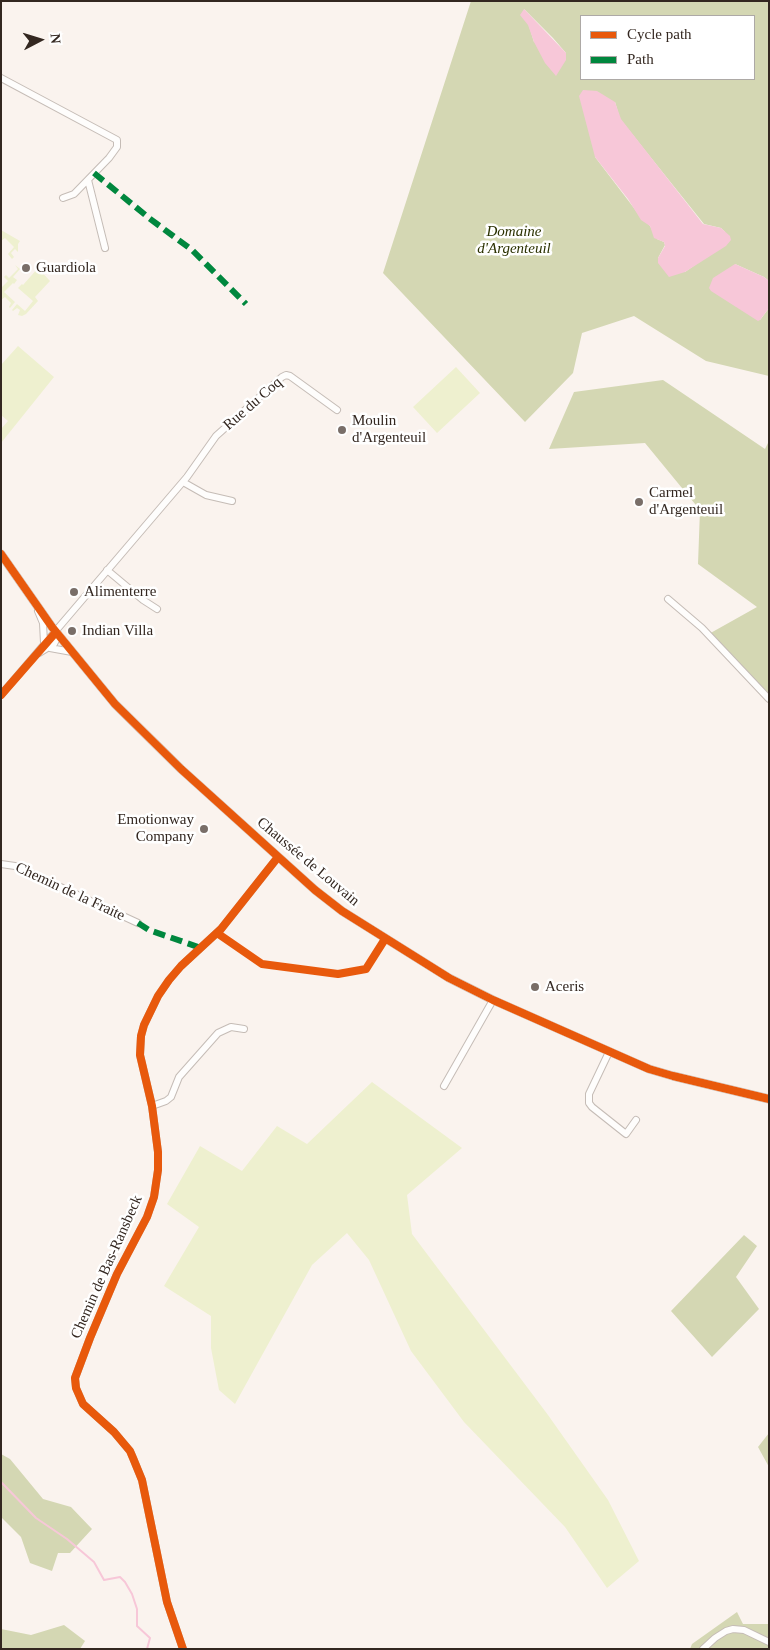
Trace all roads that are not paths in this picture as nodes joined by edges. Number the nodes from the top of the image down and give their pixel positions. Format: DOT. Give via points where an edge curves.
graph roads {
  1 [pos="1,78"];
  2 [pos="88,180"];
  3 [pos="63,198"];
  4 [pos="105,248"];
  5 [pos="336,410"];
  6 [pos="183,482"];
  7 [pos="232,501"];
  8 [pos="1,554"];
  9 [pos="107,570"];
  10 [pos="668,599"];
  11 [pos="36,605"];
  12 [pos="157,609"];
  13 [pos="56,632"];
  14 [pos="44,643"];
  15 [pos="50,648"];
  16 [pos="72,652"];
  17 [pos="36,654"];
  18 [pos="1,695"];
  19 [pos="769,699"];
  20 [pos="278,857"];
  21 [pos="1,864"];
  22 [pos="138,923"];
  23 [pos="493,1000"];
  24 [pos="244,1029"];
  25 [pos="609,1052"];
  26 [pos="444,1086"];
  27 [pos="769,1099"];
  28 [pos="152,1106"];
  29 [pos="636,1120"];
  30 [pos="769,1642"];
  31 [pos="183,1649"];
  32 [pos="703,1649"];
  1 -- 2 [label="street" via="116,138 117,147"];
  2 -- 3 [label="street" via="74,194"];
  2 -- 4 [label="street"];
  5 -- 6 [label="street, Rue du Coq" via="290,376 284,376 216,436"];
  6 -- 7 [label="street" via="206,495"];
  6 -- 9 [label="street, Rue du Coq"];
  8 -- 11 [label="main road, Chaussée de Louvain"];
  9 -- 12 [label="street"];
  9 -- 13 [label="street, Rue du Coq"];
  10 -- 19 [label="street" via="702,628"];
  11 -- 13 [label="main road, Chaussée de Louvain"];
  11 -- 14 [label="street" via="43,623"];
  13 -- 14 [label="street"];
  13 -- 15 [label="street" via="56,642"];
  13 -- 16 [label="main road, Chaussée de Louvain"];
  14 -- 17 [label="street"];
  15 -- 16 [label="street"];
  15 -- 17 [label="street"];
  16 -- 20 [label="main road, Chaussée de Louvain" via="115,704"];
  17 -- 18 [label="street"];
  20 -- 23 [label="main road, Chaussée de Louvain" via="315,890 364,926 459,984"];
  20 -- 28 [label="street, Chemin de Bas-Ransbeck" via="221,929 181,966 158,996 144,1024 140,1045"];
  21 -- 22 [label="street, Chemin de la Fraite" via="15,866"];
  23 -- 25 [label="main road, Chaussée de Louvain"];
  23 -- 26 [label="street"];
  24 -- 28 [label="street" via="231,1027 218,1033 179,1077 170,1097"];
  25 -- 27 [label="main road, Chaussée de Louvain" via="649,1069"];
  25 -- 29 [label="street" via="590,1092 589,1102 626,1134"];
  28 -- 31 [label="street, Chemin de Bas-Ransbeck" via="158,1161 154,1196 147,1217 117,1274 75,1378 83,1404 114,1432 134,1458 142,1480 166,1602"];
  30 -- 32 [label="street" via="744,1630 733,1629"];
}
